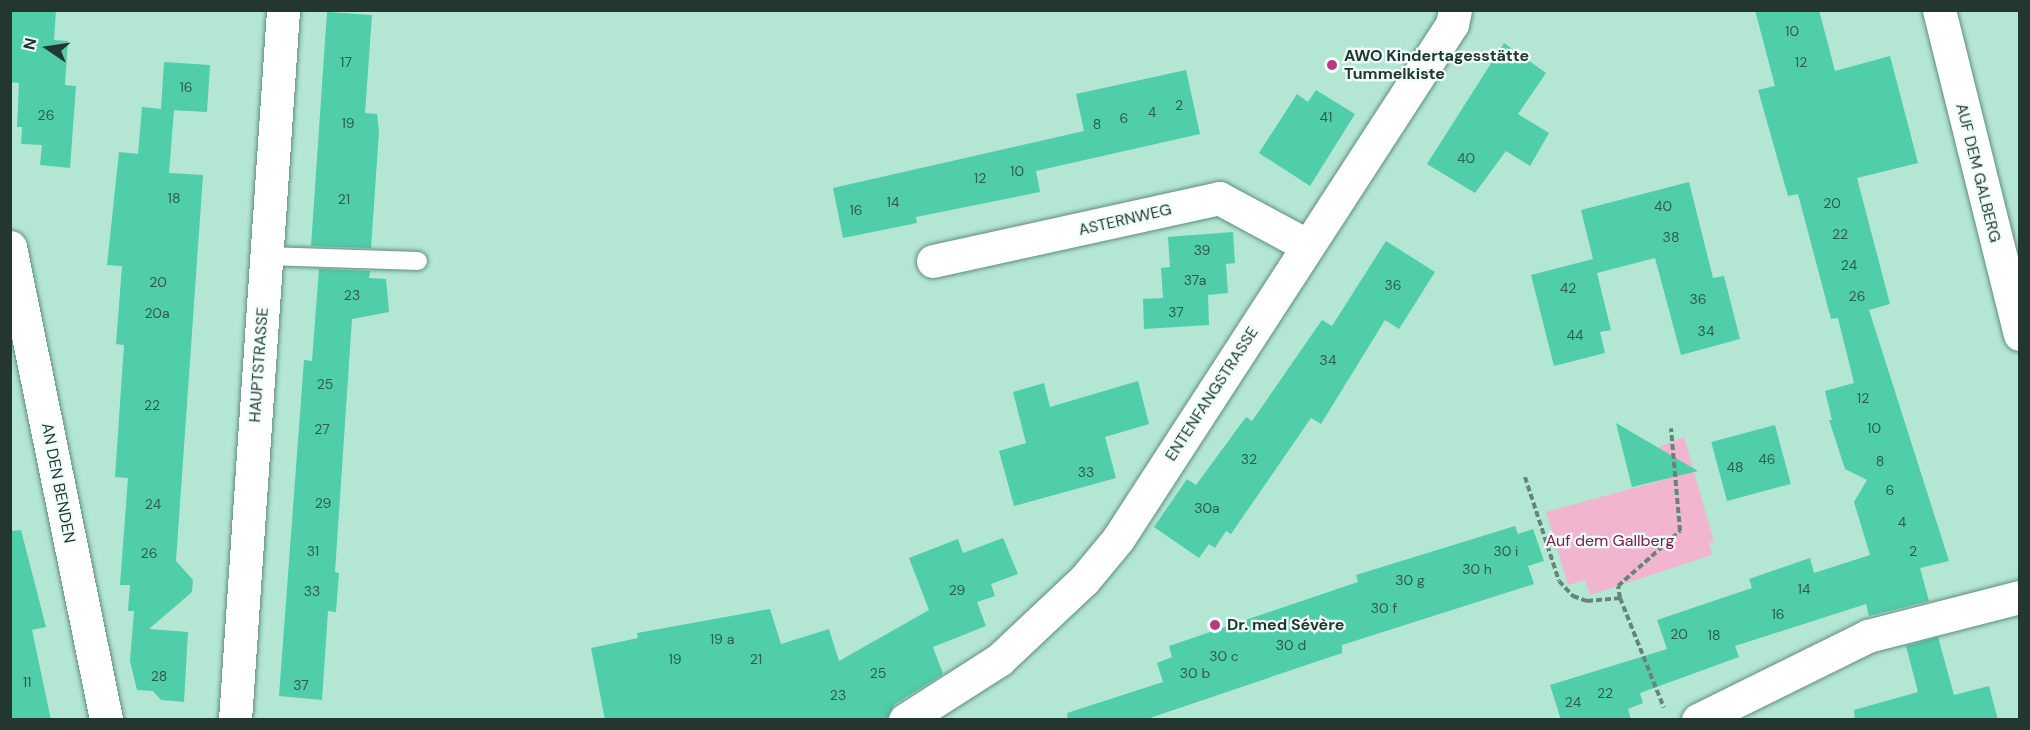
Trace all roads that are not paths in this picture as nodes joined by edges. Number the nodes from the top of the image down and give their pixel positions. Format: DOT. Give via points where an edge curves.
graph roads {
  1 [pos="283,10"];
  2 [pos="1455,10"];
  3 [pos="1939,10"];
  4 [pos="1308,246"];
  5 [pos="10,247"];
  6 [pos="267,256"];
  7 [pos="418,261"];
  8 [pos="933,261"];
  9 [pos="2019,334"];
  10 [pos="2019,597"];
  11 [pos="106,720"];
  12 [pos="235,720"];
  13 [pos="905,720"];
  14 [pos="1698,720"];
  1 -- 6 [label="street, HAUPTSTRASSE"];
  2 -- 4 [label="street, ENTENFANGSTRASSE" via="1452,24"];
  3 -- 9 [label="street, AUF DEM GALBERG"];
  4 -- 8 [label="street, ASTERNWEG" via="1219,198"];
  4 -- 13 [label="street, ENTENFANGSTRASSE" via="1118,539 1084,580 999,660"];
  5 -- 11 [label="street, AN DEN BENDEN"];
  6 -- 7 [label="lane"];
  6 -- 12 [label="street, HAUPTSTRASSE"];
  10 -- 14 [label="street" via="1868,636"];
}
